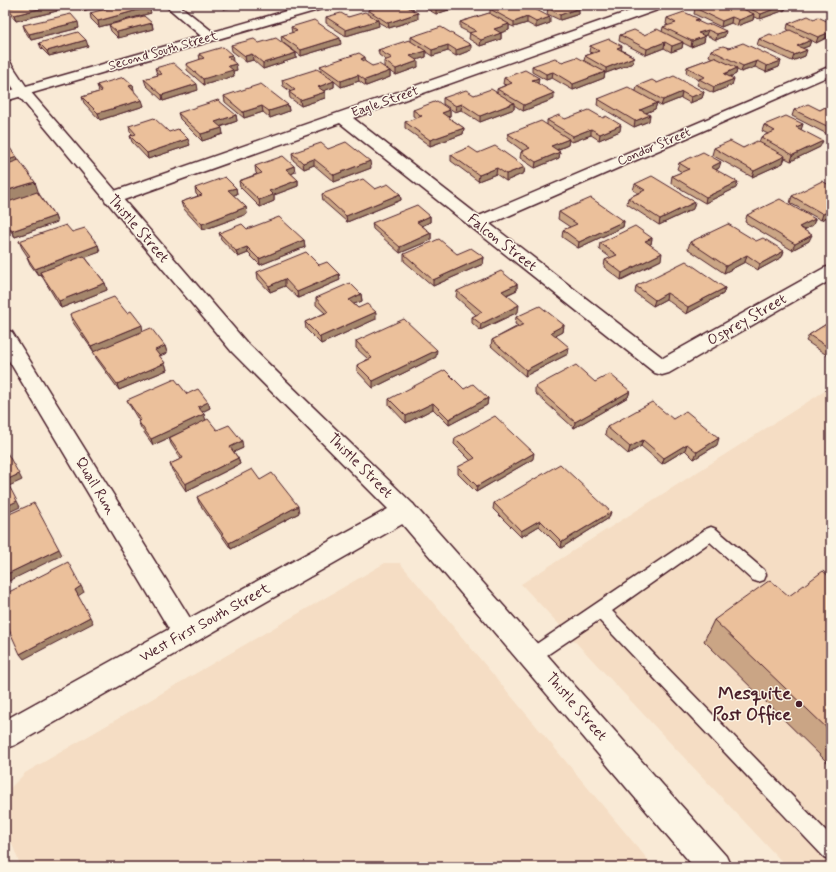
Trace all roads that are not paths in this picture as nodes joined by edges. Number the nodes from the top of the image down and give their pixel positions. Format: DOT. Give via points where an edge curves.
graph roads {
  1 [pos="171,5"];
  2 [pos="320,5"];
  3 [pos="659,5"];
  4 [pos="211,37"];
  5 [pos="5,65"];
  6 [pos="831,70"];
  7 [pos="14,94"];
  8 [pos="342,117"];
  9 [pos="112,198"];
  10 [pos="477,223"];
  11 [pos="831,272"];
  12 [pos="5,337"];
  13 [pos="662,368"];
  14 [pos="405,511"];
  15 [pos="758,575"];
  16 [pos="600,610"];
  17 [pos="186,634"];
  18 [pos="532,656"];
  19 [pos="5,735"];
  20 [pos="831,850"];
  21 [pos="715,867"];
  1 -- 4 [label="street"];
  2 -- 4 [label="street, Second South Street"];
  3 -- 8 [label="street, Eagle Street"];
  4 -- 7 [label="street, Second South Street"];
  5 -- 7 [label="street, Thistle Street"];
  6 -- 10 [label="street, Condor Street"];
  7 -- 9 [label="street, Thistle Street"];
  8 -- 9 [label="street, Eagle Street"];
  8 -- 10 [label="street, Falcon Street"];
  9 -- 14 [label="street, Thistle Street" via="239,347"];
  10 -- 13 [label="street, Falcon Street"];
  11 -- 13 [label="street, Osprey Street"];
  12 -- 17 [label="street, Quail Run"];
  14 -- 17 [label="street, West First South Street"];
  14 -- 18 [label="street, Thistle Street"];
  15 -- 16 [label="lane" via="711,533"];
  16 -- 18 [label="lane"];
  16 -- 20 [label="lane"];
  17 -- 19 [label="street, West First South Street"];
  18 -- 21 [label="street, Thistle Street"];
}
